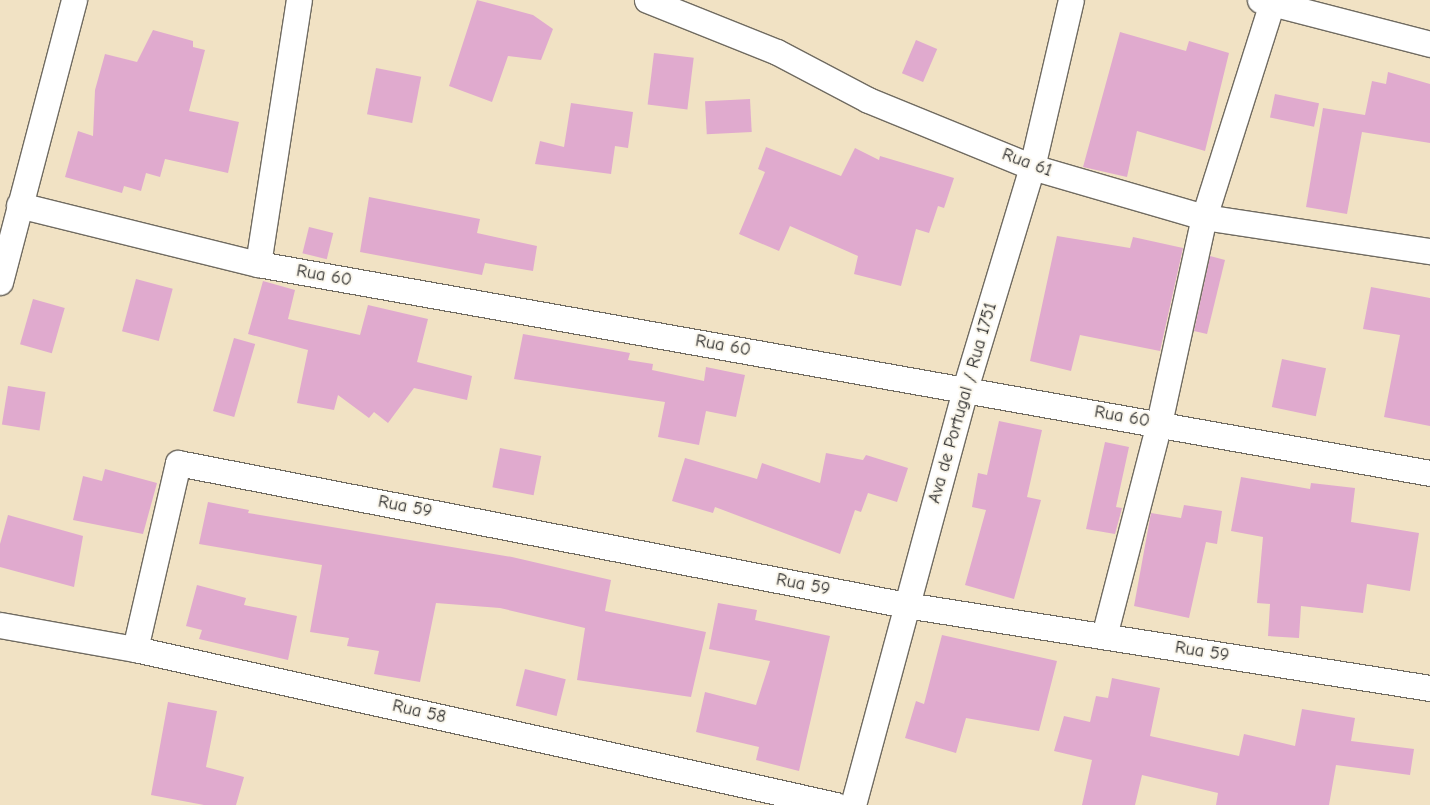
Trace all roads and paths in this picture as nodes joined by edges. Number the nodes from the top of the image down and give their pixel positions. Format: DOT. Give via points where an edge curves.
graph roads {
  1 [pos="74,0"];
  2 [pos="299,0"];
  3 [pos="647,0"];
  4 [pos="1071,0"];
  5 [pos="1266,1"];
  6 [pos="1430,44"];
  7 [pos="1032,167"];
  8 [pos="18,205"];
  9 [pos="1204,218"];
  10 [pos="1430,251"];
  11 [pos="258,264"];
  12 [pos="0,279"];
  13 [pos="965,389"];
  14 [pos="1159,423"];
  15 [pos="1430,473"];
  16 [pos="906,605"];
  17 [pos="0,625"];
  18 [pos="1104,636"];
  19 [pos="135,649"];
  20 [pos="1430,688"];
  21 [pos="836,805"];
  22 [pos="853,805"];
  1 -- 8 [label="street"];
  2 -- 11 [label="street"];
  3 -- 7 [label="street, Rua 61" via="768,48 868,100"];
  4 -- 7 [label="street, Ava de Portugal / Rua 1751"];
  5 -- 6 [label="street"];
  5 -- 9 [label="street"];
  7 -- 9 [label="street, Rua 61"];
  7 -- 13 [label="street, Ava de Portugal / Rua 1751"];
  8 -- 11 [label="street, Rua 60"];
  8 -- 12 [label="street"];
  9 -- 10 [label="street, Rua 61"];
  9 -- 14 [label="street"];
  11 -- 13 [label="street, Rua 60"];
  13 -- 14 [label="street, Rua 60"];
  13 -- 16 [label="street, Ava de Portugal / Rua 1751"];
  14 -- 15 [label="street, Rua 60"];
  14 -- 18 [label="street"];
  16 -- 18 [label="street, Rua 59"];
  16 -- 19 [label="street, Rua 59" via="178,463"];
  16 -- 22 [label="street, Ava de Portugal / Rua 1751"];
  17 -- 19 [label="street, Rua 58"];
  18 -- 20 [label="street, Rua 59"];
  19 -- 21 [label="street, Rua 58"];
}
